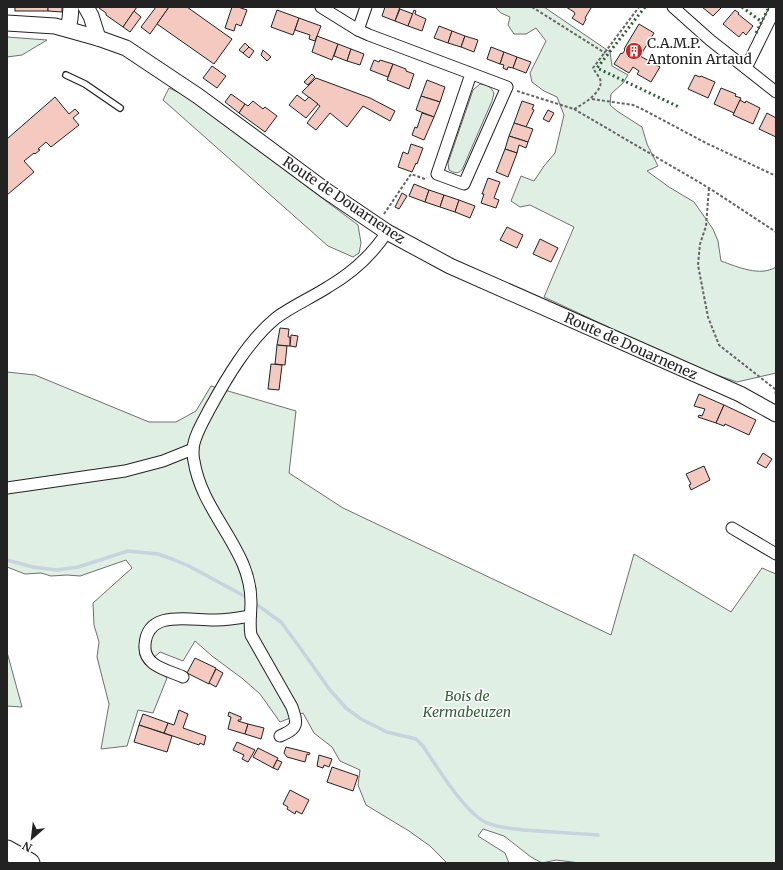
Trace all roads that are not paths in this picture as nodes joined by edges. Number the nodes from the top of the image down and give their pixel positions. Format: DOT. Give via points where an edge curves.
graph roads {
  1 [pos="71,7"];
  2 [pos="86,7"];
  3 [pos="322,7"];
  4 [pos="366,7"];
  5 [pos="672,7"];
  6 [pos="776,7"];
  7 [pos="7,23"];
  8 [pos="68,29"];
  9 [pos="358,30"];
  10 [pos="98,38"];
  11 [pos="746,68"];
  12 [pos="471,74"];
  13 [pos="66,75"];
  14 [pos="776,92"];
  15 [pos="120,108"];
  16 [pos="382,229"];
  17 [pos="776,414"];
  18 [pos="193,449"];
  19 [pos="7,488"];
  20 [pos="732,528"];
  21 [pos="776,554"];
  22 [pos="250,616"];
  23 [pos="184,677"];
  24 [pos="280,736"];
  25 [pos="7,850"];
  26 [pos="30,863"];
  1 -- 8 [label="main road"];
  2 -- 10 [label="main road"];
  3 -- 9 [label="street"];
  4 -- 9 [label="street"];
  5 -- 11 [label="street"];
  6 -- 11 [label="street"];
  7 -- 8 [label="main road, Route de Douarnenez"];
  8 -- 10 [label="main road, Route de Douarnenez"];
  9 -- 12 [label="street"];
  10 -- 16 [label="main road, Route de Douarnenez" via="126,48 176,80"];
  11 -- 14 [label="street"];
  12 -- 12 [label="street" via="438,174 464,184 507,87"];
  13 -- 15 [label="lane" via="85,84"];
  16 -- 17 [label="main road, Route de Douarnenez" via="450,266 712,381"];
  16 -- 18 [label="street" via="371,254 351,272 285,312 258,336 217,396 196,436"];
  18 -- 19 [label="street" via="163,461 125,471"];
  18 -- 22 [label="street" via="196,472 215,516 243,564 250,584"];
  20 -- 21 [label="street"];
  22 -- 23 [label="street" via="216,620 162,620 152,627 146,638 145,652 148,658 155,666"];
  22 -- 24 [label="street" via="254,642 282,688 297,720 294,728"];
  25 -- 26 [label="highway"];
}
